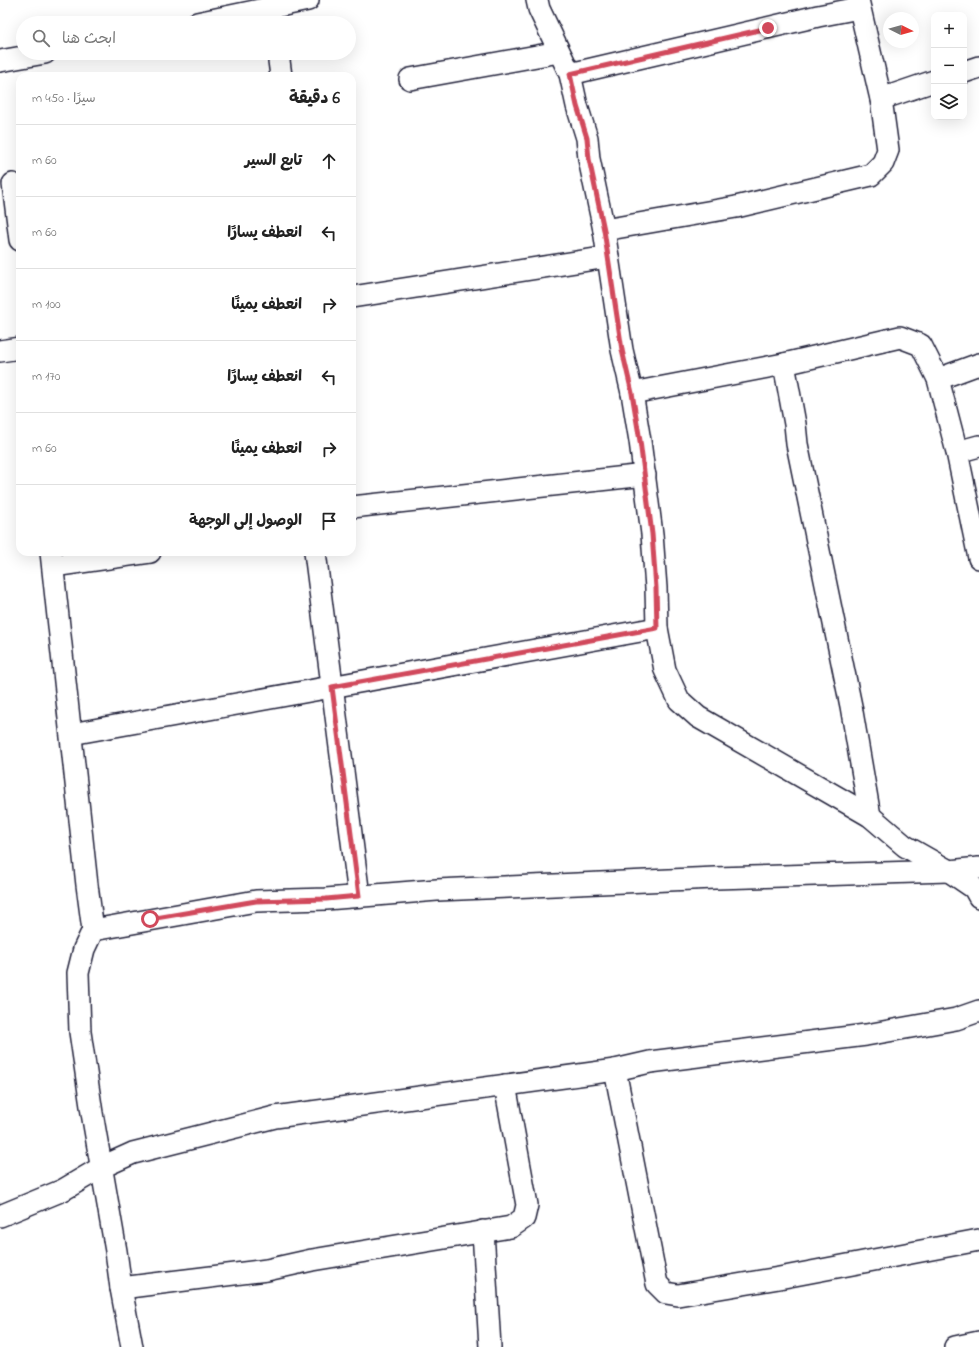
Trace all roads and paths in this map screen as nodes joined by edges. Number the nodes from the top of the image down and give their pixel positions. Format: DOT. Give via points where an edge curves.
graph roads {
  1 [pos="308,0"];
  2 [pos="537,0"];
  3 [pos="859,4"];
  4 [pos="272,16"];
  5 [pos="559,52"];
  6 [pos="16,58"];
  7 [pos="279,60"];
  8 [pos="0,61"];
  9 [pos="979,67"];
  10 [pos="967,71"];
  11 [pos="280,72"];
  12 [pos="570,74"];
  13 [pos="410,79"];
  14 [pos="931,82"];
  15 [pos="881,99"];
  16 [pos="13,184"];
  17 [pos="16,208"];
  18 [pos="604,230"];
  19 [pos="608,257"];
  20 [pos="356,296"];
  21 [pos="16,349"];
  22 [pos="0,351"];
  23 [pos="784,364"];
  24 [pos="979,364"];
  25 [pos="938,379"];
  26 [pos="632,393"];
  27 [pos="979,446"];
  28 [pos="957,452"];
  29 [pos="645,475"];
  30 [pos="356,506"];
  31 [pos="94,556"];
  32 [pos="316,556"];
  33 [pos="979,558"];
  34 [pos="52,559"];
  35 [pos="657,628"];
  36 [pos="332,687"];
  37 [pos="71,734"];
  38 [pos="870,816"];
  39 [pos="979,868"];
  40 [pos="949,871"];
  41 [pos="359,896"];
  42 [pos="979,897"];
  43 [pos="93,930"];
  44 [pos="979,1011"];
  45 [pos="615,1070"];
  46 [pos="505,1085"];
  47 [pos="102,1167"];
  48 [pos="0,1216"];
  49 [pos="483,1231"];
  50 [pos="979,1240"];
  51 [pos="121,1288"];
  52 [pos="979,1342"];
  53 [pos="132,1347"];
  54 [pos="490,1347"];
  55 [pos="955,1347"];
  1 -- 4 [label="street"];
  2 -- 5 [label="street" via="539,10"];
  3 -- 12 [label="street"];
  3 -- 15 [label="street"];
  5 -- 12 [label="street"];
  5 -- 13 [label="street"];
  6 -- 8 [label="street"];
  7 -- 11 [label="street"];
  9 -- 10 [label="street"];
  12 -- 18 [label="street" via="587,138"];
  14 -- 15 [label="street"];
  15 -- 18 [label="street" via="888,150 883,163 871,175 736,207"];
  16 -- 17 [label="street"];
  18 -- 19 [label="street"];
  19 -- 20 [label="street"];
  19 -- 26 [label="street" via="622,350"];
  21 -- 22 [label="street"];
  23 -- 25 [label="street" via="900,337 921,345"];
  23 -- 26 [label="street"];
  23 -- 38 [label="street" via="797,444 851,706"];
  24 -- 25 [label="street"];
  25 -- 28 [label="street"];
  26 -- 29 [label="street"];
  27 -- 28 [label="street"];
  28 -- 33 [label="street"];
  29 -- 30 [label="street"];
  29 -- 35 [label="street" via="652,534"];
  31 -- 34 [label="street"];
  32 -- 36 [label="street"];
  34 -- 37 [label="street"];
  35 -- 36 [label="street"];
  35 -- 38 [label="street" via="665,670 679,700 698,717"];
  36 -- 37 [label="street"];
  36 -- 41 [label="street"];
  37 -- 43 [label="street"];
  38 -- 40 [label="street" via="905,846"];
  39 -- 40 [label="street"];
  40 -- 41 [label="street" via="715,878 437,890"];
  40 -- 42 [label="street" via="974,888"];
  41 -- 43 [label="street" via="256,901"];
  43 -- 47 [label="street" via="84,949 78,973 80,1032"];
  44 -- 45 [label="street" via="956,1019 866,1035 650,1062"];
  45 -- 46 [label="street"];
  45 -- 50 [label="street" via="657,1284 666,1293 678,1295 779,1278"];
  46 -- 47 [label="street" via="275,1117 133,1153"];
  46 -- 49 [label="street" via="527,1205 524,1218 511,1227"];
  47 -- 48 [label="street" via="63,1190"];
  47 -- 51 [label="street"];
  49 -- 51 [label="street" via="267,1270"];
  49 -- 54 [label="street"];
  51 -- 53 [label="street"];
  52 -- 55 [label="street"];
}
